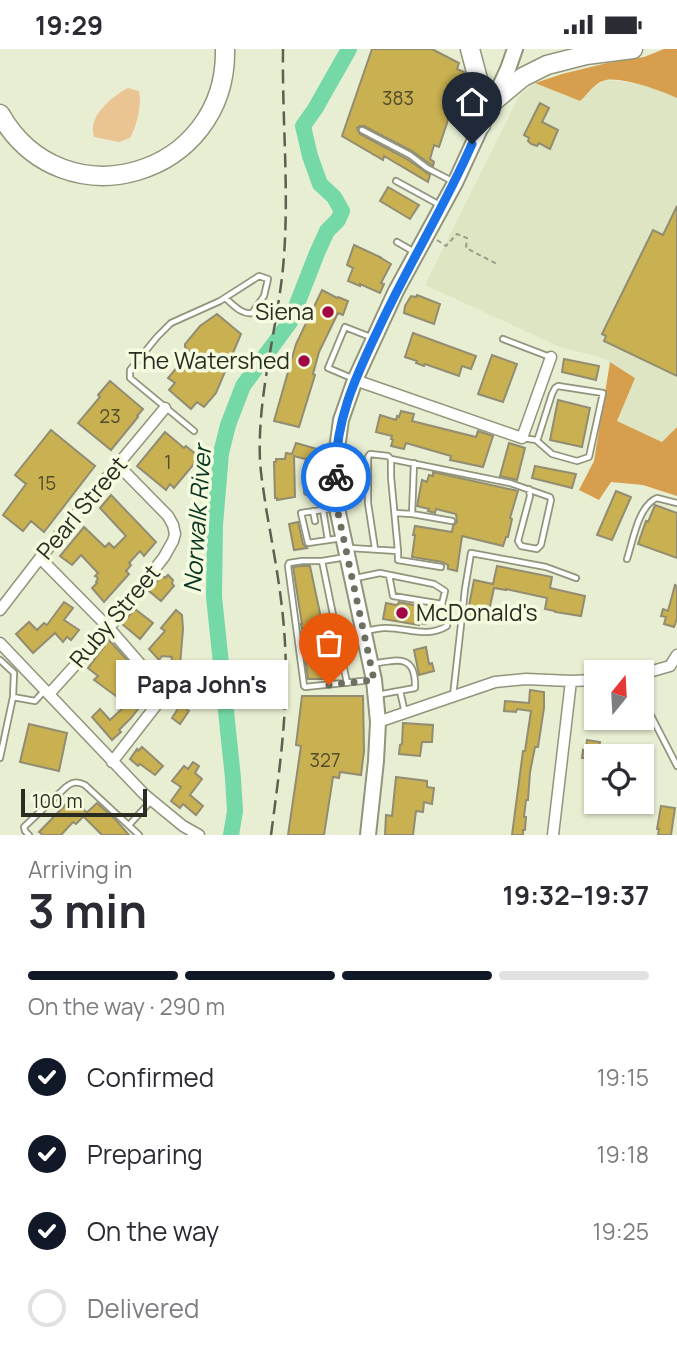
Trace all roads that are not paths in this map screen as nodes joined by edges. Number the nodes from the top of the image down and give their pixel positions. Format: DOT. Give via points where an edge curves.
graph roads {
  1 [pos="225,49"];
  2 [pos="470,49"];
  3 [pos="515,49"];
  4 [pos="634,49"];
  5 [pos="494,101"];
  6 [pos="0,114"];
  7 [pos="481,125"];
  8 [pos="362,130"];
  9 [pos="396,181"];
  10 [pos="455,183"];
  11 [pos="442,207"];
  12 [pos="397,242"];
  13 [pos="416,253"];
  14 [pos="225,298"];
  15 [pos="373,338"];
  16 [pos="503,339"];
  17 [pos="551,357"];
  18 [pos="355,380"];
  19 [pos="166,408"];
  20 [pos="194,431"];
  21 [pos="522,438"];
  22 [pos="536,440"];
  23 [pos="391,459"];
  24 [pos="308,463"];
  25 [pos="414,463"];
  26 [pos="118,465"];
  27 [pos="307,477"];
  28 [pos="336,477"];
  29 [pos="529,489"];
  30 [pos="307,492"];
  31 [pos="677,503"];
  32 [pos="330,509"];
  33 [pos="313,512"];
  34 [pos="395,513"];
  35 [pos="412,514"];
  36 [pos="315,520"];
  37 [pos="452,521"];
  38 [pos="317,534"];
  39 [pos="328,540"];
  40 [pos="318,541"];
  41 [pos="345,548"];
  42 [pos="375,549"];
  43 [pos="398,551"];
  44 [pos="40,558"];
  45 [pos="627,559"];
  46 [pos="322,561"];
  47 [pos="441,567"];
  48 [pos="389,575"];
  49 [pos="576,577"];
  50 [pos="352,579"];
  51 [pos="442,604"];
  52 [pos="0,611"];
  53 [pos="108,628"];
  54 [pos="364,632"];
  55 [pos="0,643"];
  56 [pos="677,655"];
  57 [pos="0,660"];
  58 [pos="371,664"];
  59 [pos="654,671"];
  60 [pos="374,680"];
  61 [pos="584,680"];
  62 [pos="571,681"];
  63 [pos="347,683"];
  64 [pos="400,691"];
  65 [pos="47,692"];
  66 [pos="376,695"];
  67 [pos="453,696"];
  68 [pos="13,697"];
  69 [pos="405,713"];
  70 [pos="654,721"];
  71 [pos="378,722"];
  72 [pos="0,758"];
  73 [pos="112,762"];
  74 [pos="677,766"];
  75 [pos="152,800"];
  76 [pos="129,825"];
  77 [pos="29,835"];
  78 [pos="139,835"];
  79 [pos="199,835"];
  80 [pos="368,835"];
  81 [pos="553,835"];
  1 -- 6 [label="highway" via="219,95 195,136 174,154 137,171 91,175 57,166 26,146"];
  2 -- 7 [label="highway"];
  3 -- 5 [label="main road"];
  4 -- 5 [label="highway" via="547,65 523,77"];
  5 -- 7 [label="main road"];
  7 -- 10 [label="main road"];
  8 -- 10 [label="lane"];
  9 -- 11 [label="lane"];
  10 -- 11 [label="main road"];
  11 -- 13 [label="main road"];
  12 -- 13 [label="lane"];
  13 -- 15 [label="main road"];
  14 -- 14 [label="lane" via="259,276 268,279 264,296 252,313 242,312"];
  14 -- 19 [label="lane" via="171,323 130,370 130,378"];
  15 -- 18 [label="main road"];
  15 -- 18 [label="lane" via="345,327 328,368"];
  16 -- 17 [label="lane"];
  17 -- 21 [label="street"];
  18 -- 21 [label="street"];
  18 -- 28 [label="main road" via="341,420"];
  19 -- 20 [label="lane"];
  19 -- 26 [label="street, Pearl Street"];
  21 -- 22 [label="lane"];
  22 -- 22 [label="lane" via="552,454 577,461 589,457 603,393 555,388"];
  23 -- 25 [label="lane"];
  23 -- 34 [label="lane"];
  23 -- 42 [label="lane" via="368,457"];
  24 -- 27 [label="lane"];
  25 -- 29 [label="lane"];
  25 -- 35 [label="lane"];
  26 -- 44 [label="street, Pearl Street"];
  26 -- 53 [label="street, Ruby Street" via="168,516 175,534 164,557"];
  27 -- 28 [label="lane"];
  27 -- 30 [label="lane"];
  28 -- 32 [label="main road"];
  29 -- 29 [label="lane" via="518,541 537,549 551,500"];
  31 -- 45 [label="lane" via="661,498 650,502 642,512"];
  32 -- 33 [label="lane"];
  32 -- 39 [label="lane"];
  32 -- 41 [label="main road"];
  33 -- 36 [label="lane"];
  33 -- 40 [label="lane" via="301,513 308,543"];
  34 -- 35 [label="lane"];
  34 -- 43 [label="lane"];
  35 -- 37 [label="lane"];
  38 -- 40 [label="lane"];
  39 -- 40 [label="lane"];
  39 -- 41 [label="lane"];
  41 -- 42 [label="lane"];
  41 -- 46 [label="lane"];
  41 -- 50 [label="main road"];
  42 -- 43 [label="lane"];
  43 -- 47 [label="lane" via="398,560"];
  44 -- 52 [label="street, Pearl Street"];
  44 -- 53 [label="street"];
  46 -- 63 [label="lane"];
  46 -- 63 [label="lane" via="288,566 304,686"];
  48 -- 50 [label="lane"];
  48 -- 51 [label="lane" via="393,596"];
  48 -- 51 [label="lane" via="434,584 445,591"];
  49 -- 67 [label="lane" via="471,553"];
  50 -- 54 [label="main road"];
  51 -- 54 [label="lane" via="447,626 438,632 382,628"];
  53 -- 65 [label="street, Ruby Street"];
  53 -- 73 [label="street" via="162,689 158,703"];
  54 -- 58 [label="main road"];
  55 -- 65 [label="street"];
  56 -- 59 [label="street" via="670,666"];
  57 -- 68 [label="lane" via="14,673"];
  58 -- 60 [label="main road"];
  58 -- 64 [label="lane" via="399,660 412,666 415,688"];
  60 -- 63 [label="lane"];
  60 -- 66 [label="main road"];
  61 -- 62 [label="street"];
  62 -- 67 [label="street" via="509,680"];
  62 -- 81 [label="street"];
  64 -- 66 [label="lane"];
  64 -- 69 [label="lane"];
  65 -- 68 [label="lane" via="35,701"];
  65 -- 73 [label="street"];
  66 -- 71 [label="main road"];
  67 -- 69 [label="street"];
  68 -- 72 [label="lane"];
  69 -- 71 [label="street"];
  70 -- 74 [label="lane"];
  71 -- 80 [label="main road"];
  73 -- 75 [label="street"];
  75 -- 76 [label="lane"];
  75 -- 79 [label="street"];
  76 -- 77 [label="lane" via="85,785 74,782 24,827"];
  76 -- 78 [label="lane"];
}
